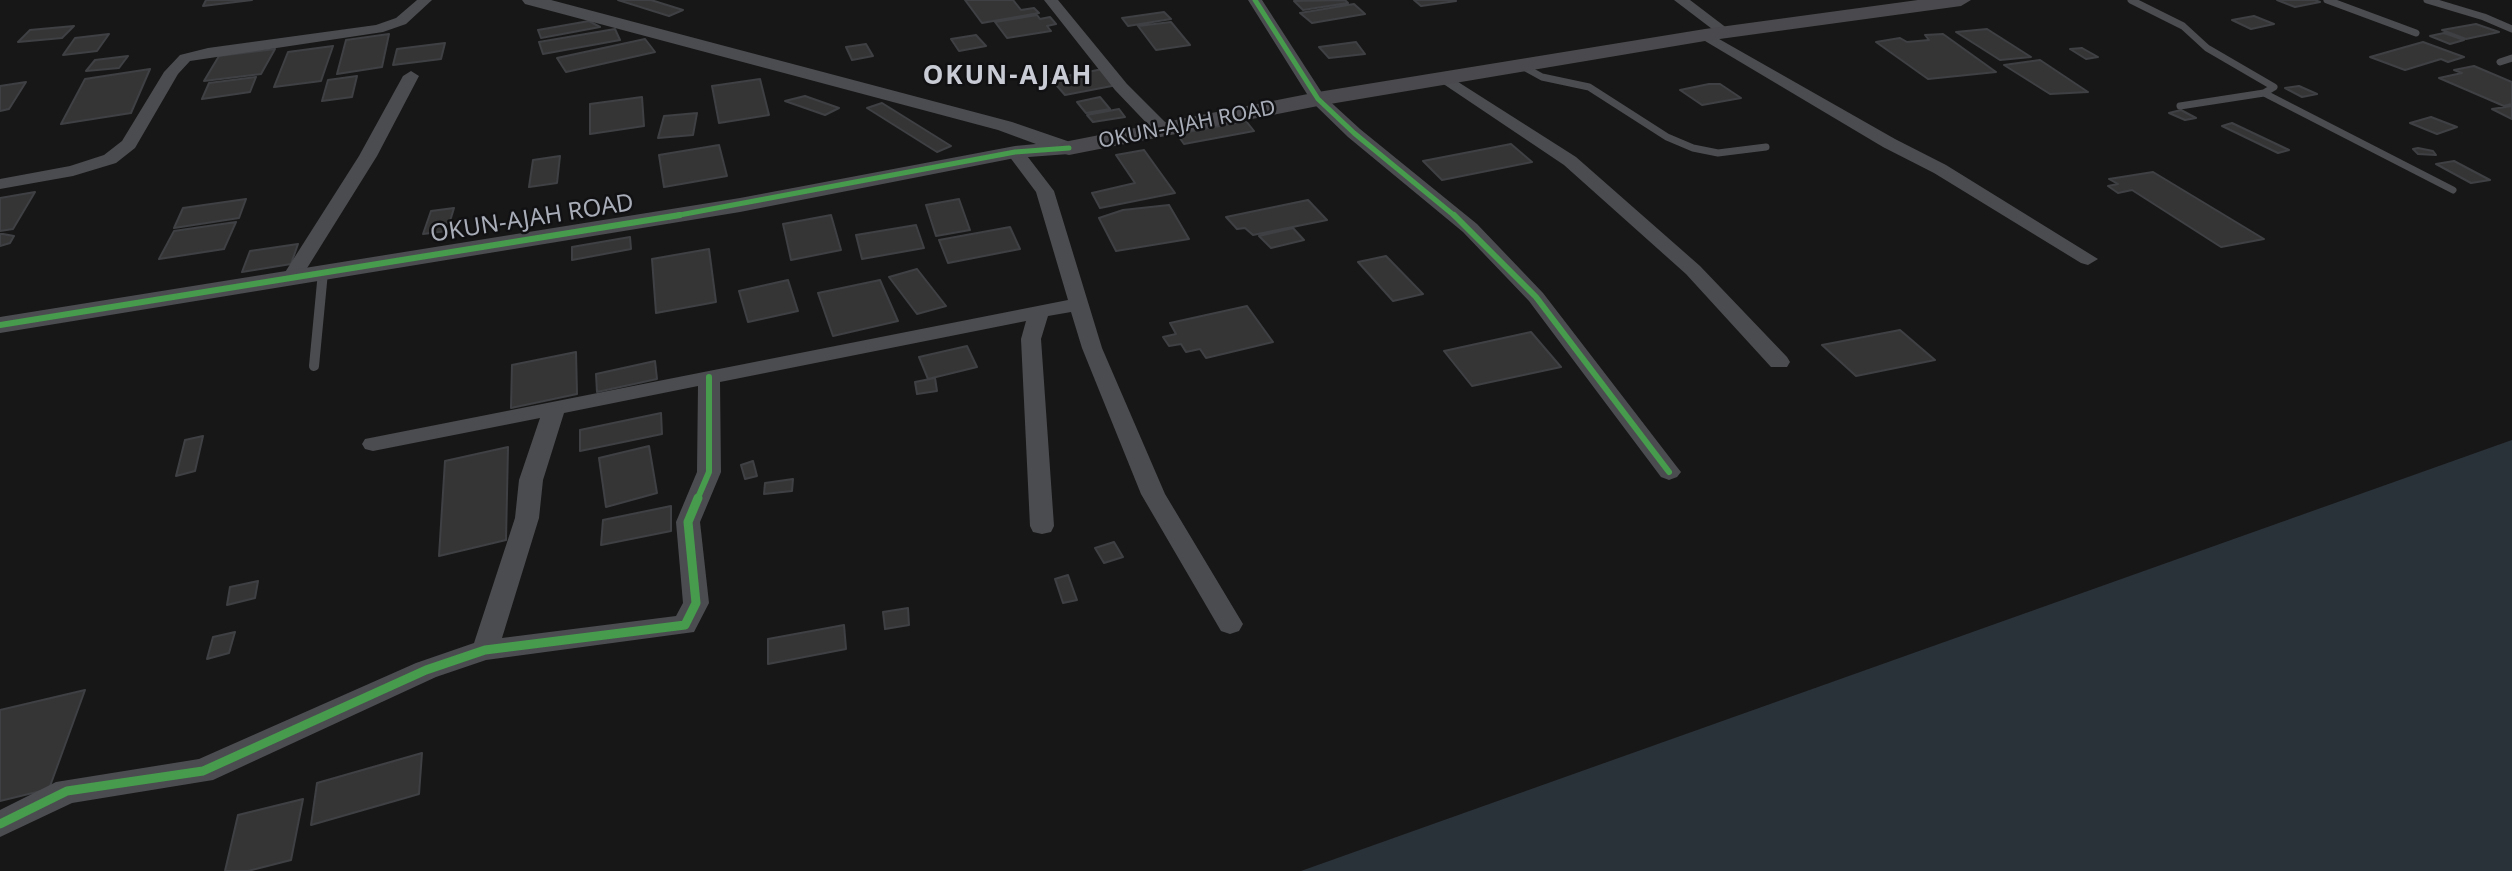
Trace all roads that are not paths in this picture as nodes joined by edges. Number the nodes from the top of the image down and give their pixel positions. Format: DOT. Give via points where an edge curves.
graph roads {
  1 [pos="425,0"];
  2 [pos="531,0"];
  3 [pos="1051,0"];
  4 [pos="1255,0"];
  5 [pos="1681,0"];
  6 [pos="1961,0"];
  7 [pos="2131,0"];
  8 [pos="2327,0"];
  9 [pos="2427,0"];
  10 [pos="2512,29"];
  11 [pos="2416,33"];
  12 [pos="1715,34"];
  13 [pos="2512,58"];
  14 [pos="2500,62"];
  15 [pos="1522,66"];
  16 [pos="411,76"];
  17 [pos="1444,78"];
  18 [pos="2264,93"];
  19 [pos="1318,99"];
  20 [pos="2180,106"];
  21 [pos="1005,126"];
  22 [pos="1163,130"];
  23 [pos="1766,147"];
  24 [pos="1069,148"];
  25 [pos="1015,152"];
  26 [pos="0,184"];
  27 [pos="2453,190"];
  28 [pos="2088,259"];
  29 [pos="323,272"];
  30 [pos="292,277"];
  31 [pos="1079,304"];
  32 [pos="1040,312"];
  33 [pos="0,325"];
  34 [pos="1779,362"];
  35 [pos="314,366"];
  36 [pos="709,377"];
  37 [pos="554,408"];
  38 [pos="373,444"];
  39 [pos="1669,472"];
  40 [pos="1042,526"];
  41 [pos="1230,624"];
  42 [pos="485,650"];
  43 [pos="0,824"];
  1 -- 26 [label="street" via="401,22 378,29 185,58 129,144 110,159 73,171"];
  2 -- 21 [label="street"];
  3 -- 22 [label="street" via="1121,87"];
  4 -- 19 [label="street"];
  5 -- 12 [label="street"];
  6 -- 12 [label="main road, OKUN-AJAH ROAD"];
  7 -- 18 [label="lane" via="2183,26 2207,48 2268,81 2274,87"];
  8 -- 11 [label="lane"];
  9 -- 10 [label="lane"];
  12 -- 15 [label="main road, OKUN-AJAH ROAD"];
  12 -- 28 [label="street"];
  13 -- 14 [label="lane"];
  15 -- 17 [label="main road, OKUN-AJAH ROAD"];
  15 -- 23 [label="lane" via="1542,77 1589,87 1667,138 1693,148 1718,153"];
  16 -- 30 [label="street" via="368,156"];
  17 -- 19 [label="main road, OKUN-AJAH ROAD"];
  17 -- 34 [label="street" via="1570,161 1693,270"];
  18 -- 20 [label="lane"];
  18 -- 27 [label="lane"];
  19 -- 22 [label="main road, OKUN-AJAH ROAD"];
  19 -- 39 [label="street" via="1470,228 1536,297"];
  21 -- 24 [label="street"];
  21 -- 25 [label="street"];
  22 -- 24 [label="main road, OKUN-AJAH ROAD"];
  24 -- 25 [label="street, OKUN-AJAH ROAD"];
  25 -- 29 [label="street, OKUN-AJAH ROAD" via="740,205"];
  25 -- 31 [label="street" via="1045,191"];
  29 -- 30 [label="street, OKUN-AJAH ROAD"];
  29 -- 35 [label="lane"];
  30 -- 33 [label="street, OKUN-AJAH ROAD"];
  31 -- 32 [label="street"];
  31 -- 41 [label="street" via="1153,494"];
  32 -- 36 [label="street"];
  32 -- 40 [label="street" via="1031,340"];
  36 -- 37 [label="street"];
  36 -- 42 [label="street" via="709,472 688,522 696,603 685,625"];
  37 -- 38 [label="street"];
  37 -- 42 [label="street" via="531,480 527,518"];
  42 -- 43 [label="street" via="425,670 203,771 67,791"];
}
